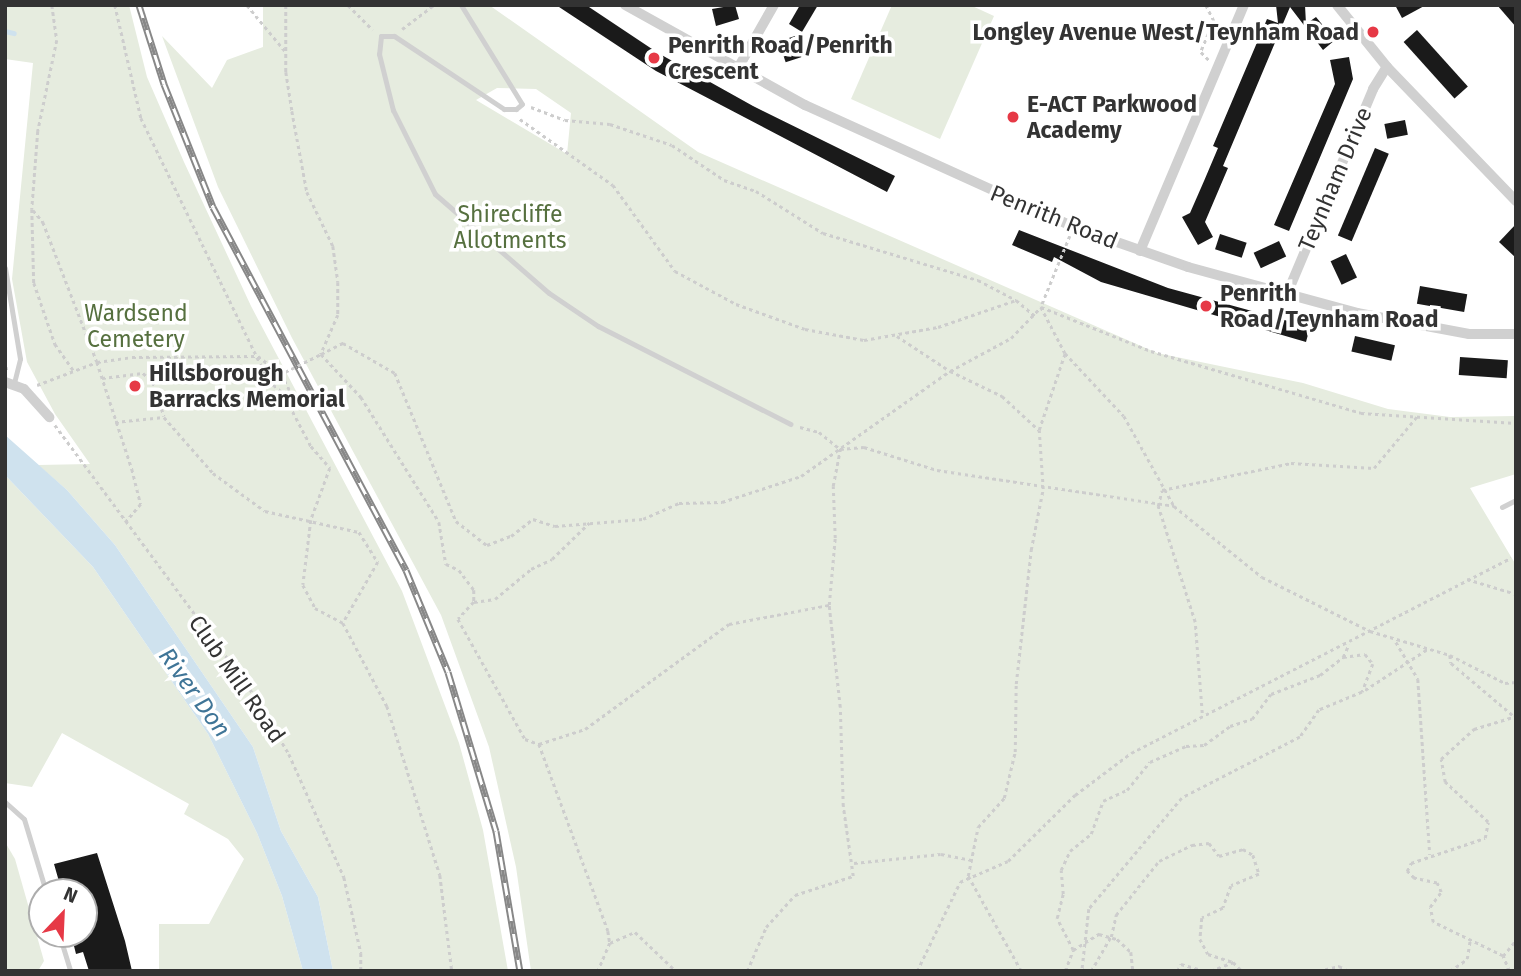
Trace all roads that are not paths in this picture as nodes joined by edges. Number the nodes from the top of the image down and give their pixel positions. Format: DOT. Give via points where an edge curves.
graph roads {
  1 [pos="461,5"];
  2 [pos="625,5"];
  3 [pos="774,5"];
  4 [pos="1244,5"];
  5 [pos="1337,5"];
  6 [pos="1387,67"];
  7 [pos="737,70"];
  8 [pos="1516,201"];
  9 [pos="1140,251"];
  10 [pos="5,268"];
  11 [pos="1287,294"];
  12 [pos="1516,334"];
  13 [pos="10,382"];
  14 [pos="49,417"];
  15 [pos="790,424"];
  16 [pos="1516,500"];
  17 [pos="1502,507"];
  18 [pos="5,802"];
  19 [pos="42,878"];
  20 [pos="63,948"];
  21 [pos="70,971"];
  1 -- 15 [label="lane" via="522,104 516,109 504,109 394,36 381,36 379,54 393,110 435,194 550,293 598,326"];
  2 -- 7 [label="street, Penrith Road"];
  3 -- 7 [label="street"];
  4 -- 9 [label="street"];
  5 -- 6 [label="street"];
  6 -- 8 [label="street"];
  6 -- 11 [label="street, Teynham Drive" via="1373,89"];
  7 -- 9 [label="street, Penrith Road" via="887,145"];
  9 -- 11 [label="street, Penrith Road"];
  10 -- 13 [label="lane" via="19,359"];
  11 -- 12 [label="street, Penrith Road" via="1425,328"];
  13 -- 14 [label="street"];
  16 -- 17 [label="lane"];
  18 -- 19 [label="lane" via="24,819"];
  20 -- 21 [label="lane"];
}
